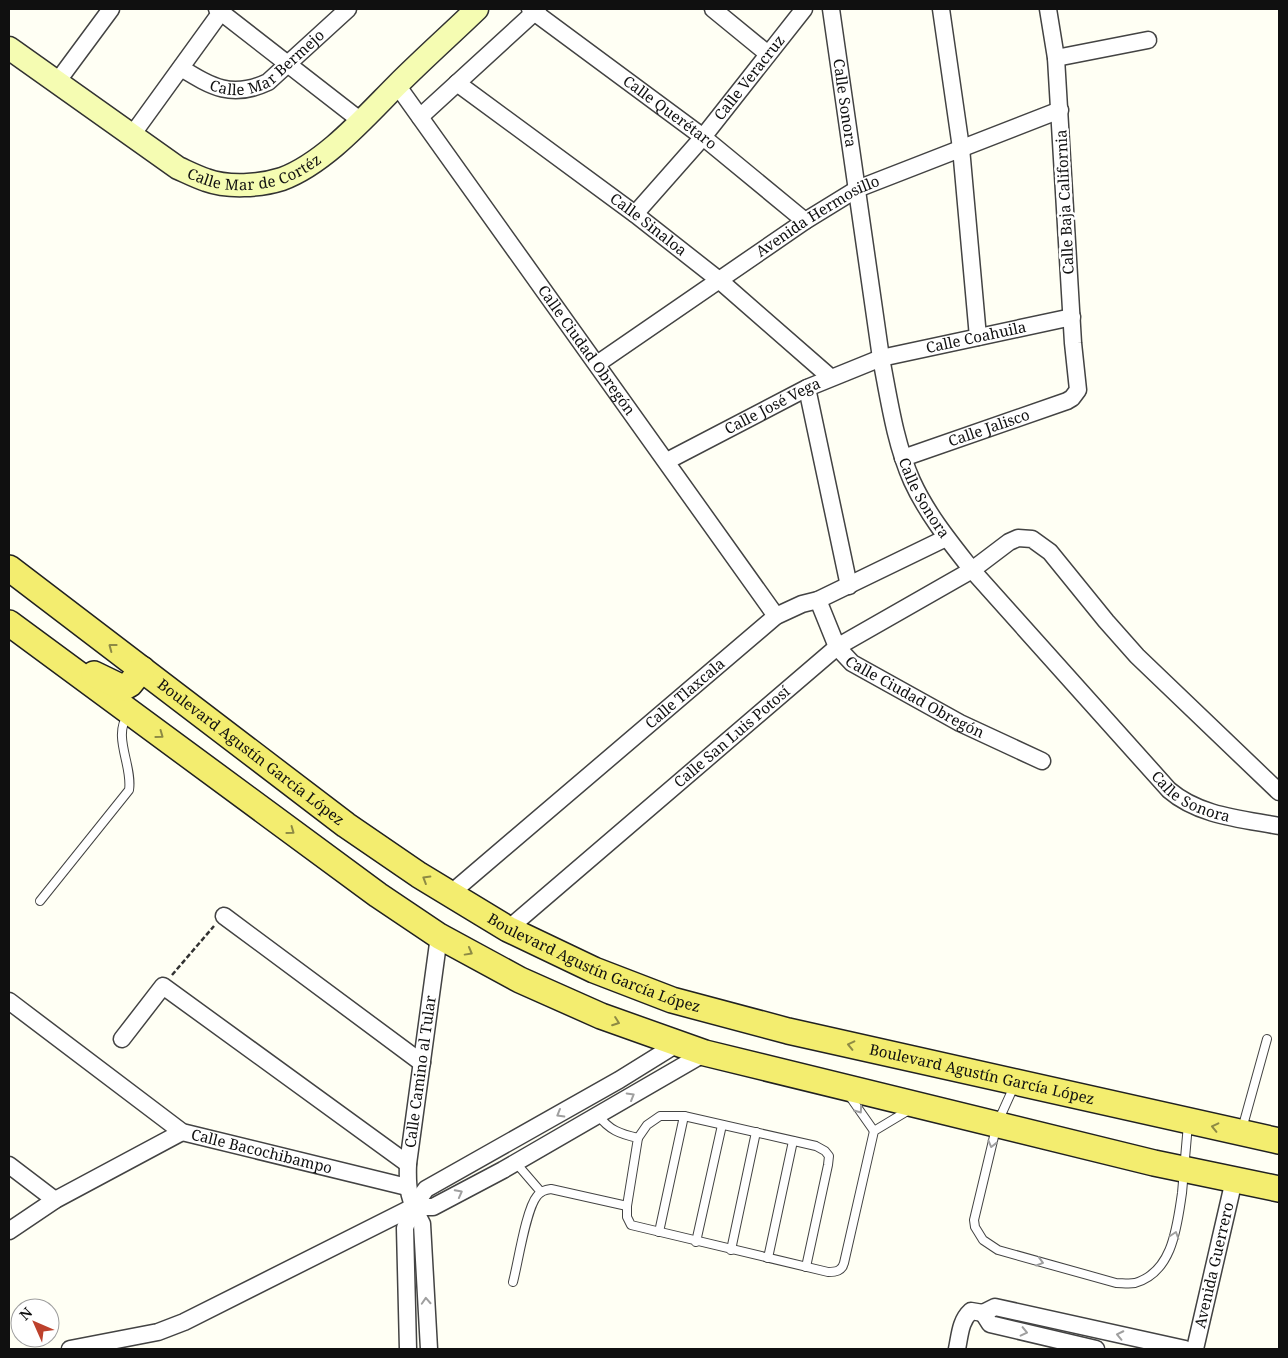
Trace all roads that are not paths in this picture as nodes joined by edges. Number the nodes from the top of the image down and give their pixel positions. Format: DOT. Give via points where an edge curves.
graph roads {
  1 [pos="112,9"];
  2 [pos="348,9"];
  3 [pos="478,9"];
  4 [pos="713,9"];
  5 [pos="804,9"];
  6 [pos="831,9"];
  7 [pos="941,9"];
  8 [pos="1048,9"];
  9 [pos="219,10"];
  10 [pos="534,10"];
  11 [pos="1148,40"];
  12 [pos="9,48"];
  13 [pos="768,54"];
  14 [pos="1056,58"];
  15 [pos="288,65"];
  16 [pos="181,68"];
  17 [pos="57,82"];
  18 [pos="457,83"];
  19 [pos="397,85"];
  20 [pos="1060,110"];
  21 [pos="420,116"];
  22 [pos="361,121"];
  23 [pos="132,135"];
  24 [pos="702,137"];
  25 [pos="961,148"];
  26 [pos="857,188"];
  27 [pos="635,214"];
  28 [pos="806,221"];
  29 [pos="719,280"];
  30 [pos="1072,317"];
  31 [pos="978,337"];
  32 [pos="881,358"];
  33 [pos="597,364"];
  34 [pos="830,377"];
  35 [pos="807,388"];
  36 [pos="1075,395"];
  37 [pos="903,458"];
  38 [pos="667,461"];
  39 [pos="946,538"];
  40 [pos="9,568"];
  41 [pos="972,570"];
  42 [pos="849,586"];
  43 [pos="818,600"];
  44 [pos="776,616"];
  45 [pos="9,623"];
  46 [pos="837,647"];
  47 [pos="64,664"];
  48 [pos="142,669"];
  49 [pos="130,713"];
  50 [pos="1042,761"];
  51 [pos="1279,792"];
  52 [pos="1279,826"];
  53 [pos="450,894"];
  54 [pos="40,901"];
  55 [pos="224,916"];
  56 [pos="508,929"];
  57 [pos="439,936"];
  58 [pos="9,1001"];
  59 [pos="122,1039"];
  60 [pos="1267,1039"];
  61 [pos="677,1044"];
  62 [pos="704,1053"];
  63 [pos="422,1062"];
  64 [pos="1016,1082"];
  65 [pos="844,1088"];
  66 [pos="917,1105"];
  67 [pos="598,1115"];
  68 [pos="684,1116"];
  69 [pos="1189,1121"];
  70 [pos="997,1124"];
  71 [pos="722,1125"];
  72 [pos="874,1131"];
  73 [pos="182,1132"];
  74 [pos="756,1132"];
  75 [pos="1241,1133"];
  76 [pos="524,1135"];
  77 [pos="638,1138"];
  78 [pos="793,1141"];
  79 [pos="1279,1141"];
  80 [pos="533,1153"];
  81 [pos="516,1162"];
  82 [pos="408,1164"];
  83 [pos="9,1165"];
  84 [pos="1185,1169"];
  85 [pos="1234,1180"];
  86 [pos="407,1187"];
  87 [pos="1279,1190"];
  88 [pos="541,1192"];
  89 [pos="55,1200"];
  90 [pos="627,1206"];
  91 [pos="413,1207"];
  92 [pos="9,1230"];
  93 [pos="659,1232"];
  94 [pos="696,1242"];
  95 [pos="731,1250"];
  96 [pos="768,1258"];
  97 [pos="806,1267"];
  98 [pos="514,1282"];
  99 [pos="983,1313"];
  100 [pos="1099,1330"];
  101 [pos="70,1349"];
  102 [pos="408,1349"];
  103 [pos="429,1349"];
  104 [pos="957,1349"];
  105 [pos="1096,1349"];
  106 [pos="1185,1349"];
  107 [pos="1195,1349"];
  1 -- 17 [label="street"];
  2 -- 15 [label="street, Calle Mar Bermejo"];
  3 -- 19 [label="street, Calle Mar de Cortéz"];
  4 -- 13 [label="street"];
  5 -- 13 [label="street, Calle Veracruz"];
  6 -- 26 [label="street, Calle Sonora"];
  7 -- 25 [label="street"];
  8 -- 14 [label="street, Calle Baja California"];
  9 -- 15 [label="street"];
  9 -- 16 [label="street"];
  10 -- 18 [label="street"];
  10 -- 24 [label="street, Calle Querétaro"];
  11 -- 14 [label="street"];
  12 -- 17 [label="street, Calle Mar de Cortéz"];
  13 -- 24 [label="street, Calle Veracruz"];
  14 -- 20 [label="street, Calle Baja California"];
  15 -- 16 [label="street, Calle Mar Bermejo" via="268,82 241,91 225,90"];
  15 -- 22 [label="street"];
  16 -- 23 [label="street"];
  17 -- 23 [label="street, Calle Mar de Cortéz"];
  18 -- 21 [label="street"];
  18 -- 27 [label="street, Calle Sinaloa"];
  19 -- 21 [label="street, Calle Ciudad Obregón"];
  19 -- 22 [label="street, Calle Mar de Cortéz"];
  20 -- 25 [label="street, Avenida Hermosillo"];
  20 -- 30 [label="street, Calle Baja California"];
  21 -- 33 [label="street, Calle Ciudad Obregón"];
  22 -- 23 [label="street, Calle Mar de Cortéz" via="322,156 302,169 281,179 258,184 208,181 178,168"];
  24 -- 27 [label="street, Calle Veracruz"];
  24 -- 28 [label="street, Calle Querétaro"];
  25 -- 26 [label="street, Avenida Hermosillo"];
  25 -- 31 [label="street"];
  26 -- 28 [label="street, Avenida Hermosillo"];
  26 -- 32 [label="street, Calle Sonora"];
  27 -- 29 [label="street, Calle Sinaloa"];
  28 -- 29 [label="street, Avenida Hermosillo"];
  29 -- 33 [label="street, Avenida Hermosillo"];
  29 -- 34 [label="street, Calle Sinaloa"];
  30 -- 31 [label="street, Calle Coahuila"];
  30 -- 36 [label="street, Calle Baja California" via="1078,383"];
  31 -- 32 [label="street, Calle Coahuila"];
  32 -- 34 [label="street, Calle José Vega"];
  32 -- 37 [label="street, Calle Sonora"];
  33 -- 38 [label="street, Calle Ciudad Obregón"];
  34 -- 35 [label="street, Calle José Vega"];
  35 -- 38 [label="street, Calle José Vega"];
  35 -- 42 [label="street"];
  36 -- 37 [label="street, Calle Jalisco" via="1067,401"];
  37 -- 39 [label="street, Calle Sonora" via="912,482"];
  38 -- 44 [label="street, Calle Ciudad Obregón"];
  39 -- 41 [label="street, Calle Sonora"];
  39 -- 42 [label="street, Calle Tlaxcala"];
  48 -- 40 [label="main road, Boulevard Agustín García López, one-way"];
  41 -- 46 [label="street, Calle San Luis Potosí"];
  41 -- 51 [label="street, Calle San Luis Potosí" via="1018,538 1032,539 1050,552 1137,656"];
  41 -- 52 [label="street, Calle Sonora" via="1179,799 1208,812"];
  42 -- 43 [label="street, Calle Tlaxcala"];
  43 -- 44 [label="street, Calle Tlaxcala"];
  43 -- 46 [label="street, Calle Ciudad Obregón"];
  44 -- 53 [label="street, Calle Tlaxcala"];
  45 -- 47 [label="main road"];
  46 -- 50 [label="street, Calle Ciudad Obregón" via="852,663 960,723"];
  46 -- 56 [label="street, Calle San Luis Potosí"];
  47 -- 48 [label="main road" via="76,666 123,688"];
  47 -- 49 [label="main road"];
  53 -- 48 [label="main road, Boulevard Agustín García López, one-way" via="346,825"];
  49 -- 54 [label="lane" via="123,724 122,738 129,769 129,790"];
  49 -- 57 [label="main road, one-way"];
  53 -- 56 [label="main road, Boulevard Agustín García López"];
  55 -- 63 [label="street"];
  64 -- 56 [label="main road, Boulevard Agustín García López, one-way" via="788,1031 672,1000 594,970"];
  57 -- 61 [label="main road, one-way" via="520,980 601,1016"];
  57 -- 63 [label="street, Calle Camino al Tular"];
  58 -- 73 [label="street, Calle Bacochibampo"];
  59 -- 82 [label="street" via="163,986"];
  60 -- 75 [label="lane"];
  61 -- 62 [label="main road"];
  61 -- 76 [label="street, one-way"];
  62 -- 65 [label="main road"];
  67 -- 62 [label="street, one-way"];
  63 -- 82 [label="street, Calle Camino al Tular"];
  64 -- 69 [label="main road, Boulevard Agustín García López"];
  64 -- 70 [label="lane"];
  65 -- 66 [label="main road"];
  65 -- 72 [label="lane, one-way"];
  66 -- 70 [label="main road"];
  66 -- 72 [label="lane"];
  67 -- 77 [label="lane" via="609,1128"];
  67 -- 80 [label="street"];
  68 -- 71 [label="lane"];
  68 -- 77 [label="lane" via="660,1116 647,1125"];
  68 -- 93 [label="lane"];
  75 -- 69 [label="main road, Boulevard Agustín García López, one-way"];
  69 -- 84 [label="lane"];
  70 -- 84 [label="main road"];
  70 -- 84 [label="lane, one-way" via="975,1211 974,1227 978,1233 998,1250 1116,1283 1134,1283 1146,1278 1166,1258 1177,1231"];
  71 -- 74 [label="lane"];
  71 -- 94 [label="lane"];
  72 -- 97 [label="lane" via="843,1267 835,1272"];
  73 -- 86 [label="street, Calle Bacochibampo"];
  73 -- 89 [label="street"];
  74 -- 78 [label="lane"];
  74 -- 95 [label="lane"];
  75 -- 79 [label="main road, Boulevard Agustín García López"];
  76 -- 80 [label="street"];
  76 -- 91 [label="street" via="426,1189"];
  77 -- 90 [label="lane"];
  78 -- 96 [label="lane"];
  78 -- 97 [label="lane" via="822,1149 829,1158"];
  80 -- 81 [label="street"];
  81 -- 88 [label="lane"];
  91 -- 81 [label="street, one-way" via="433,1207"];
  82 -- 86 [label="street, Calle Camino al Tular"];
  83 -- 89 [label="street"];
  84 -- 85 [label="main road"];
  85 -- 87 [label="main road"];
  85 -- 107 [label="street, Avenida Guerrero"];
  86 -- 91 [label="street, Calle Camino al Tular"];
  88 -- 90 [label="lane" via="551,1189"];
  88 -- 98 [label="lane" via="529,1214"];
  89 -- 92 [label="street"];
  90 -- 93 [label="lane" via="631,1225"];
  91 -- 101 [label="street" via="184,1322 158,1332"];
  91 -- 102 [label="street" via="405,1228"];
  103 -- 91 [label="street, Calle Camino al Tular, one-way" via="422,1224"];
  93 -- 94 [label="lane"];
  94 -- 95 [label="lane"];
  95 -- 96 [label="lane"];
  96 -- 97 [label="lane"];
  99 -- 100 [label="street" via="995,1307"];
  99 -- 104 [label="street" via="971,1311 966,1315"];
  99 -- 105 [label="street, one-way" via="990,1324"];
  100 -- 105 [label="lane"];
  106 -- 100 [label="street, one-way"];
}
